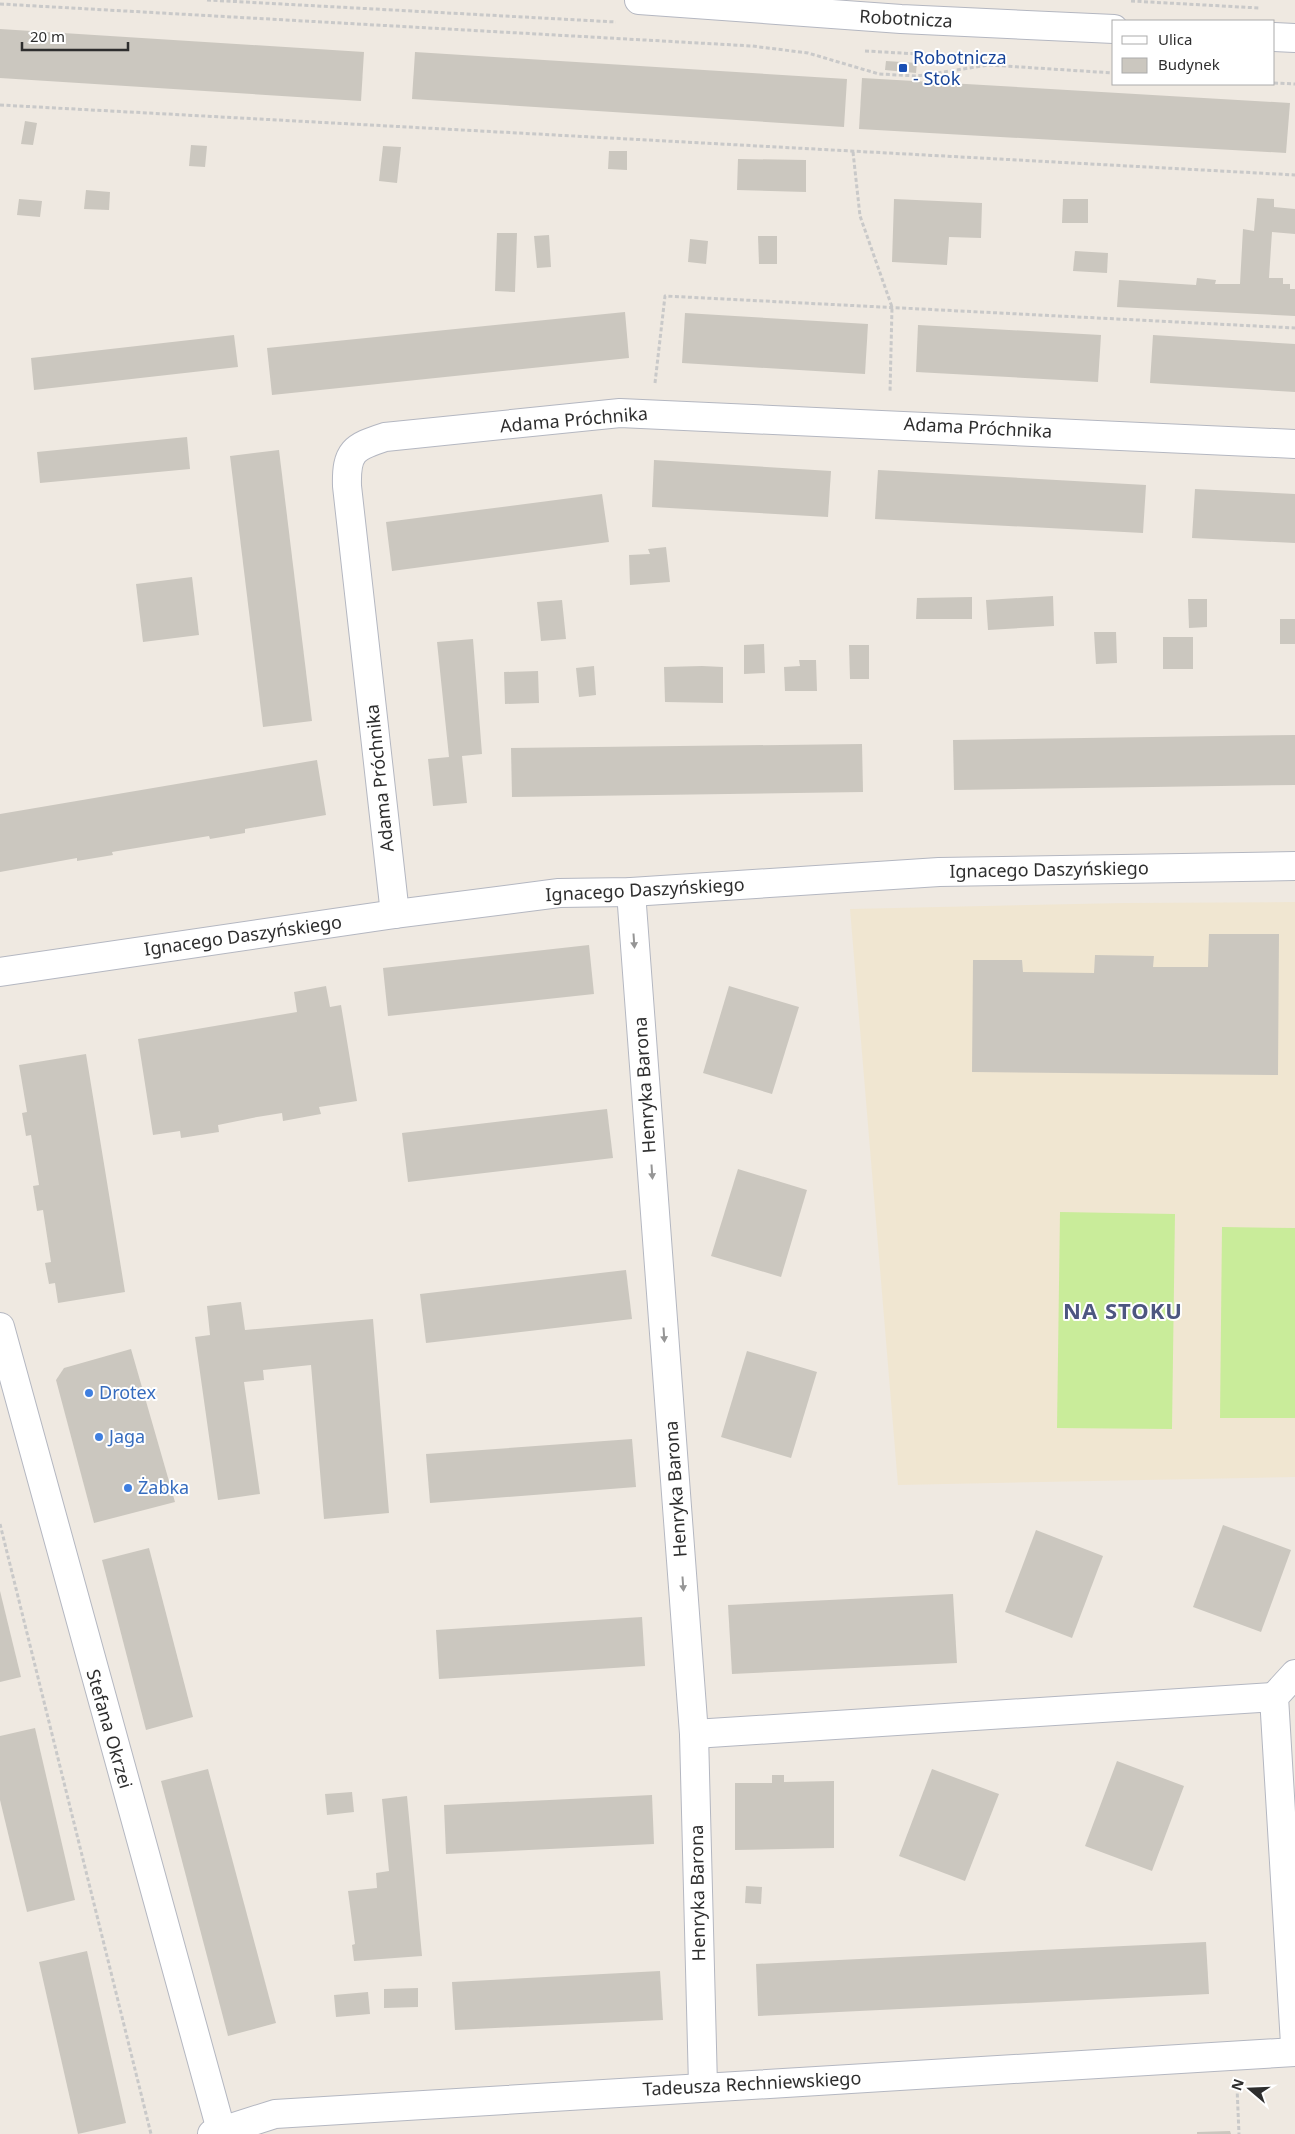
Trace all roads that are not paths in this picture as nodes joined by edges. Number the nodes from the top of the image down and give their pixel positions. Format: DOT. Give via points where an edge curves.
graph roads {
  1 [pos="639,0"];
  2 [pos="1112,29"];
  3 [pos="1275,36"];
  4 [pos="1295,38"];
  5 [pos="1295,444"];
  6 [pos="1295,866"];
  7 [pos="631,892"];
  8 [pos="395,914"];
  9 [pos="0,972"];
  10 [pos="0,1326"];
  11 [pos="1295,1674"];
  12 [pos="1274,1697"];
  13 [pos="694,1734"];
  14 [pos="1295,2044"];
  15 [pos="1295,2052"];
  16 [pos="703,2086"];
  17 [pos="217,2132"];
  1 -- 2 [label="street, Robotnicza" via="901,20"];
  3 -- 4 [label="street"];
  5 -- 8 [label="street, Adama Próchnika" via="620,413 385,437 360,446 351,454 346,467 349,510"];
  6 -- 7 [label="street, Ignacego Daszyńskiego" via="939,872"];
  7 -- 8 [label="street, Ignacego Daszyńskiego" via="559,893"];
  7 -- 13 [label="street, Henryka Barona, one-way"];
  8 -- 9 [label="street, Ignacego Daszyńskiego"];
  10 -- 17 [label="street, Stefana Okrzei"];
  11 -- 12 [label="street"];
  12 -- 13 [label="street"];
  12 -- 14 [label="street"];
  13 -- 16 [label="street, Henryka Barona"];
  15 -- 16 [label="street, Tadeusza Rechniewskiego"];
  16 -- 17 [label="street, Tadeusza Rechniewskiego" via="275,2114"];
}
